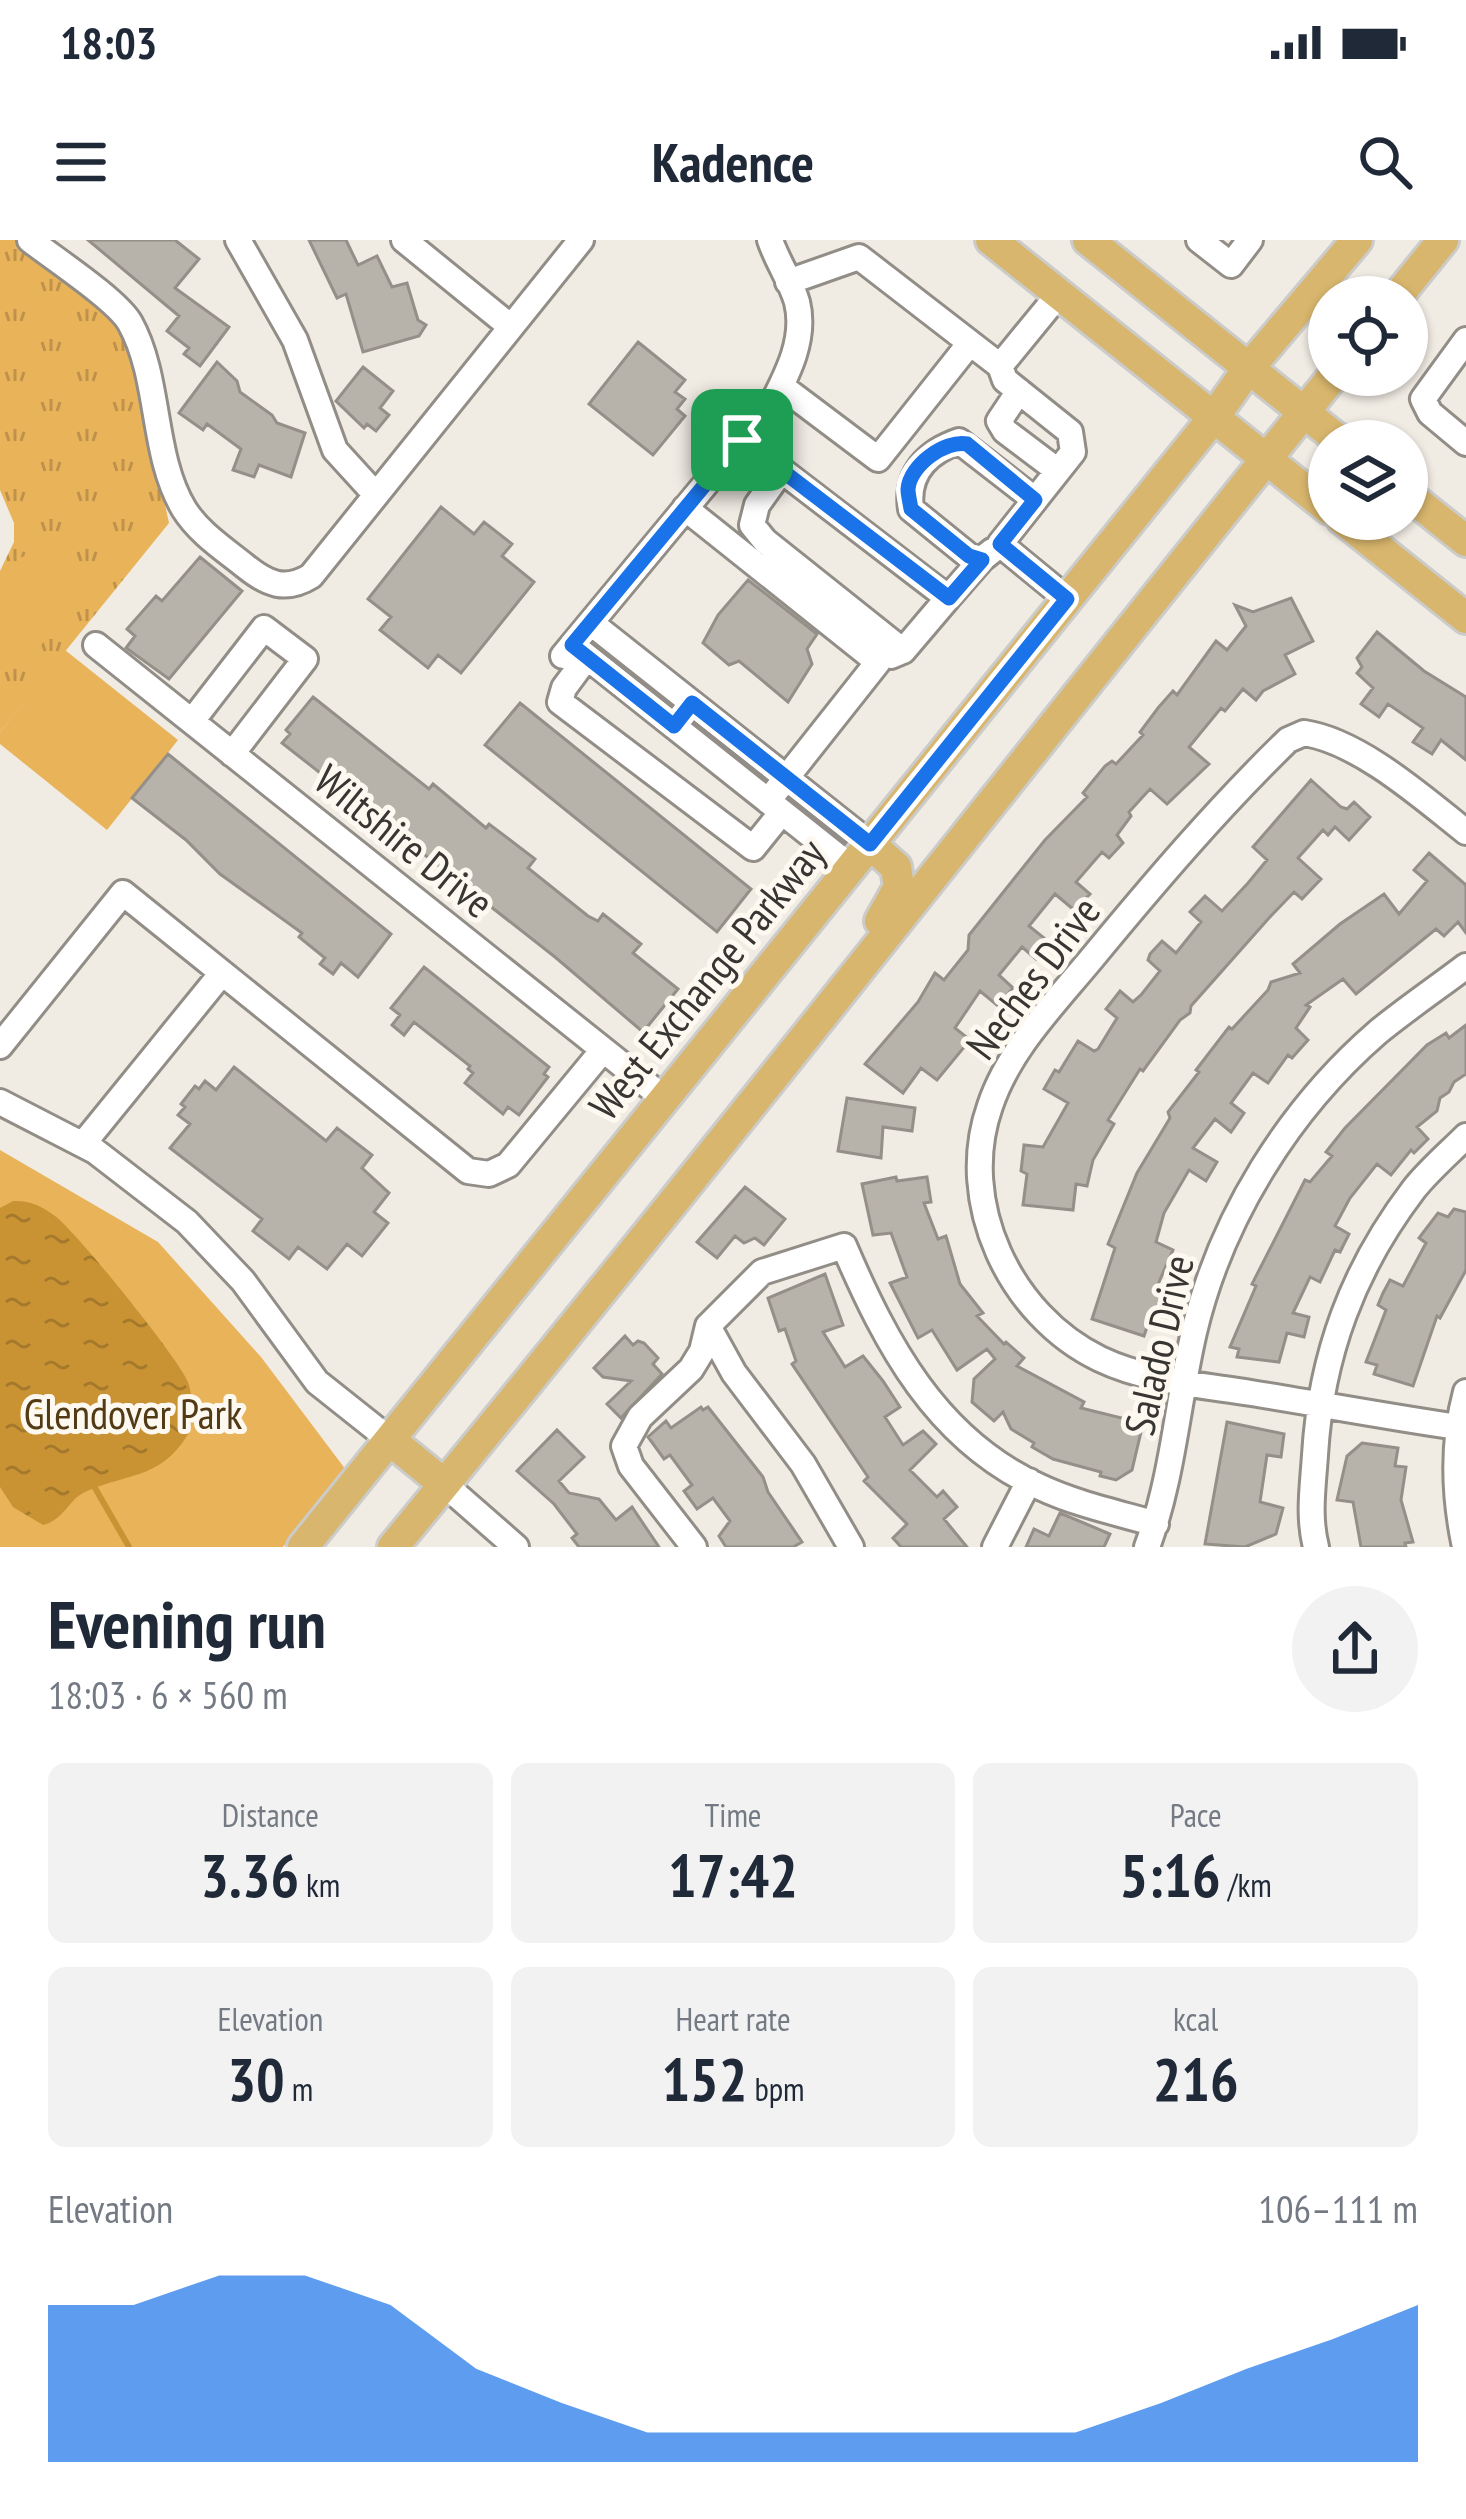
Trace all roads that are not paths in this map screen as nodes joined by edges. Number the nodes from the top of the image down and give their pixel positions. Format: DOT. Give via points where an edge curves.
graph roads {
  1 [pos="30,240"];
  2 [pos="238,240"];
  3 [pos="404,240"];
  4 [pos="581,240"];
  5 [pos="770,240"];
  6 [pos="991,240"];
  7 [pos="1088,240"];
  8 [pos="1199,240"];
  9 [pos="1250,240"];
  10 [pos="1357,240"];
  11 [pos="1444,240"];
  12 [pos="1414,276"];
  13 [pos="788,282"];
  14 [pos="1059,294"];
  15 [pos="511,327"];
  16 [pos="1466,340"];
  17 [pos="970,343"];
  18 [pos="1000,366"];
  19 [pos="1248,369"];
  20 [pos="782,386"];
  21 [pos="1428,389"];
  22 [pos="1019,392"];
  23 [pos="1428,394"];
  24 [pos="1317,396"];
  25 [pos="1426,396"];
  26 [pos="1304,413"];
  27 [pos="1214,417"];
  28 [pos="1313,420"];
  29 [pos="1466,427"];
  30 [pos="742,440"];
  31 [pos="1466,443"];
  32 [pos="1266,459"];
  33 [pos="782,470"];
  34 [pos="1058,471"];
  35 [pos="1308,492"];
  36 [pos="376,495"];
  37 [pos="1035,500"];
  38 [pos="685,508"];
  39 [pos="1428,511"];
  40 [pos="1368,540"];
  41 [pos="1466,541"];
  42 [pos="991,552"];
  43 [pos="949,598"];
  44 [pos="1067,599"];
  45 [pos="1465,617"];
  46 [pos="591,622"];
  47 [pos="95,645"];
  48 [pos="903,651"];
  49 [pos="574,653"];
  50 [pos="878,662"];
  51 [pos="692,703"];
  52 [pos="192,722"];
  53 [pos="674,726"];
  54 [pos="232,754"];
  55 [pos="786,778"];
  56 [pos="775,806"];
  57 [pos="1466,832"];
  58 [pos="860,856"];
  59 [pos="1466,966"];
  60 [pos="222,973"];
  61 [pos="0,1046"];
  62 [pos="603,1050"];
  63 [pos="782,1071"];
  64 [pos="664,1099"];
  65 [pos="0,1102"];
  66 [pos="1466,1136"];
  67 [pos="83,1144"];
  68 [pos="708,1326"];
  69 [pos="1184,1382"];
  70 [pos="1466,1392"];
  71 [pos="1318,1404"];
  72 [pos="1458,1427"];
  73 [pos="390,1440"];
  74 [pos="1029,1481"];
  75 [pos="444,1484"];
  76 [pos="1152,1536"];
  77 [pos="303,1547"];
  78 [pos="393,1547"];
  79 [pos="516,1547"];
  80 [pos="694,1547"];
  81 [pos="851,1547"];
  82 [pos="995,1547"];
  83 [pos="1316,1547"];
  84 [pos="1465,1547"];
  1 -- 36 [label="street" via="125,315 174,489 197,527 264,581 280,586 311,576"];
  2 -- 36 [label="street" via="295,340 335,450"];
  3 -- 15 [label="street"];
  4 -- 15 [label="street"];
  5 -- 13 [label="street"];
  6 -- 14 [label="main road"];
  7 -- 19 [label="main road"];
  8 -- 9 [label="street" via="1231,265"];
  10 -- 19 [label="main road, West Exchange Parkway"];
  11 -- 12 [label="main road"];
  13 -- 17 [label="street" via="859,257"];
  13 -- 20 [label="street" via="798,333"];
  14 -- 18 [label="street"];
  14 -- 27 [label="main road"];
  15 -- 36 [label="street"];
  16 -- 21 [label="street"];
  17 -- 18 [label="street"];
  17 -- 20 [label="street" via="878,459"];
  18 -- 22 [label="street"];
  19 -- 26 [label="main road"];
  19 -- 27 [label="main road, West Exchange Parkway"];
  20 -- 30 [label="street"];
  22 -- 34 [label="street" via="1070,432 1073,452"];
  22 -- 34 [label="street" via="999,421"];
  23 -- 29 [label="street"];
  24 -- 26 [label="main road"];
  25 -- 31 [label="street" via="1426,410"];
  26 -- 28 [label="main road"];
  26 -- 32 [label="main road"];
  27 -- 32 [label="main road"];
  27 -- 44 [label="main road, West Exchange Parkway"];
  30 -- 33 [label="street"];
  30 -- 38 [label="street"];
  32 -- 35 [label="main road"];
  32 -- 63 [label="main road"];
  33 -- 43 [label="street"];
  33 -- 48 [label="street" via="752,525"];
  34 -- 37 [label="street"];
  37 -- 42 [label="street"];
  37 -- 42 [label="street" via="959,441 913,474 911,509 969,556"];
  38 -- 46 [label="street"];
  38 -- 50 [label="street"];
  39 -- 41 [label="main road"];
  40 -- 45 [label="main road"];
  42 -- 43 [label="street"];
  42 -- 44 [label="street"];
  43 -- 48 [label="street"];
  44 -- 58 [label="main road, West Exchange Parkway"];
  46 -- 49 [label="street"];
  46 -- 51 [label="street"];
  47 -- 52 [label="street, Wiltshire Drive"];
  48 -- 50 [label="street"];
  49 -- 53 [label="street"];
  49 -- 56 [label="street" via="560,702 753,848"];
  50 -- 55 [label="street"];
  51 -- 53 [label="street"];
  51 -- 55 [label="street"];
  52 -- 54 [label="street, Wiltshire Drive"];
  52 -- 54 [label="street" via="264,628 305,659"];
  53 -- 56 [label="street"];
  54 -- 62 [label="street, Wiltshire Drive"];
  55 -- 56 [label="street"];
  55 -- 58 [label="street"];
  56 -- 58 [label="street"];
  57 -- 69 [label="street, Neches Drive" via="1372,764 1304,733 1273,754 1060,996 1004,1075 983,1129 981,1182 1002,1261 1066,1339 1102,1360"];
  58 -- 63 [label="main road" via="896,867 899,887 803,1023"];
  58 -- 64 [label="main road, West Exchange Parkway"];
  59 -- 69 [label="street, Salado Drive" via="1378,1032 1280,1143 1213,1269"];
  60 -- 61 [label="street" via="123,893"];
  60 -- 62 [label="street" via="478,1174 508,1166"];
  60 -- 67 [label="street"];
  62 -- 64 [label="street, Wiltshire Drive"];
  63 -- 75 [label="main road"];
  64 -- 73 [label="main road, West Exchange Parkway"];
  65 -- 67 [label="street"];
  66 -- 71 [label="street" via="1414,1188 1364,1272 1336,1328"];
  67 -- 73 [label="street" via="187,1222 243,1280 317,1382"];
  68 -- 74 [label="street" via="762,1272 844,1246 905,1369 941,1414"];
  68 -- 80 [label="street" via="691,1369 640,1417 624,1447"];
  68 -- 81 [label="street"];
  69 -- 71 [label="street, Neches Drive"];
  69 -- 76 [label="street, Salado Drive"];
  70 -- 72 [label="street"];
  71 -- 72 [label="street, Neches Drive"];
  71 -- 83 [label="street" via="1310,1524"];
  72 -- 84 [label="street"];
  73 -- 75 [label="main road"];
  73 -- 77 [label="main road, West Exchange Parkway"];
  74 -- 76 [label="street"];
  74 -- 82 [label="street"];
  75 -- 78 [label="main road"];
  75 -- 79 [label="street"];
}
